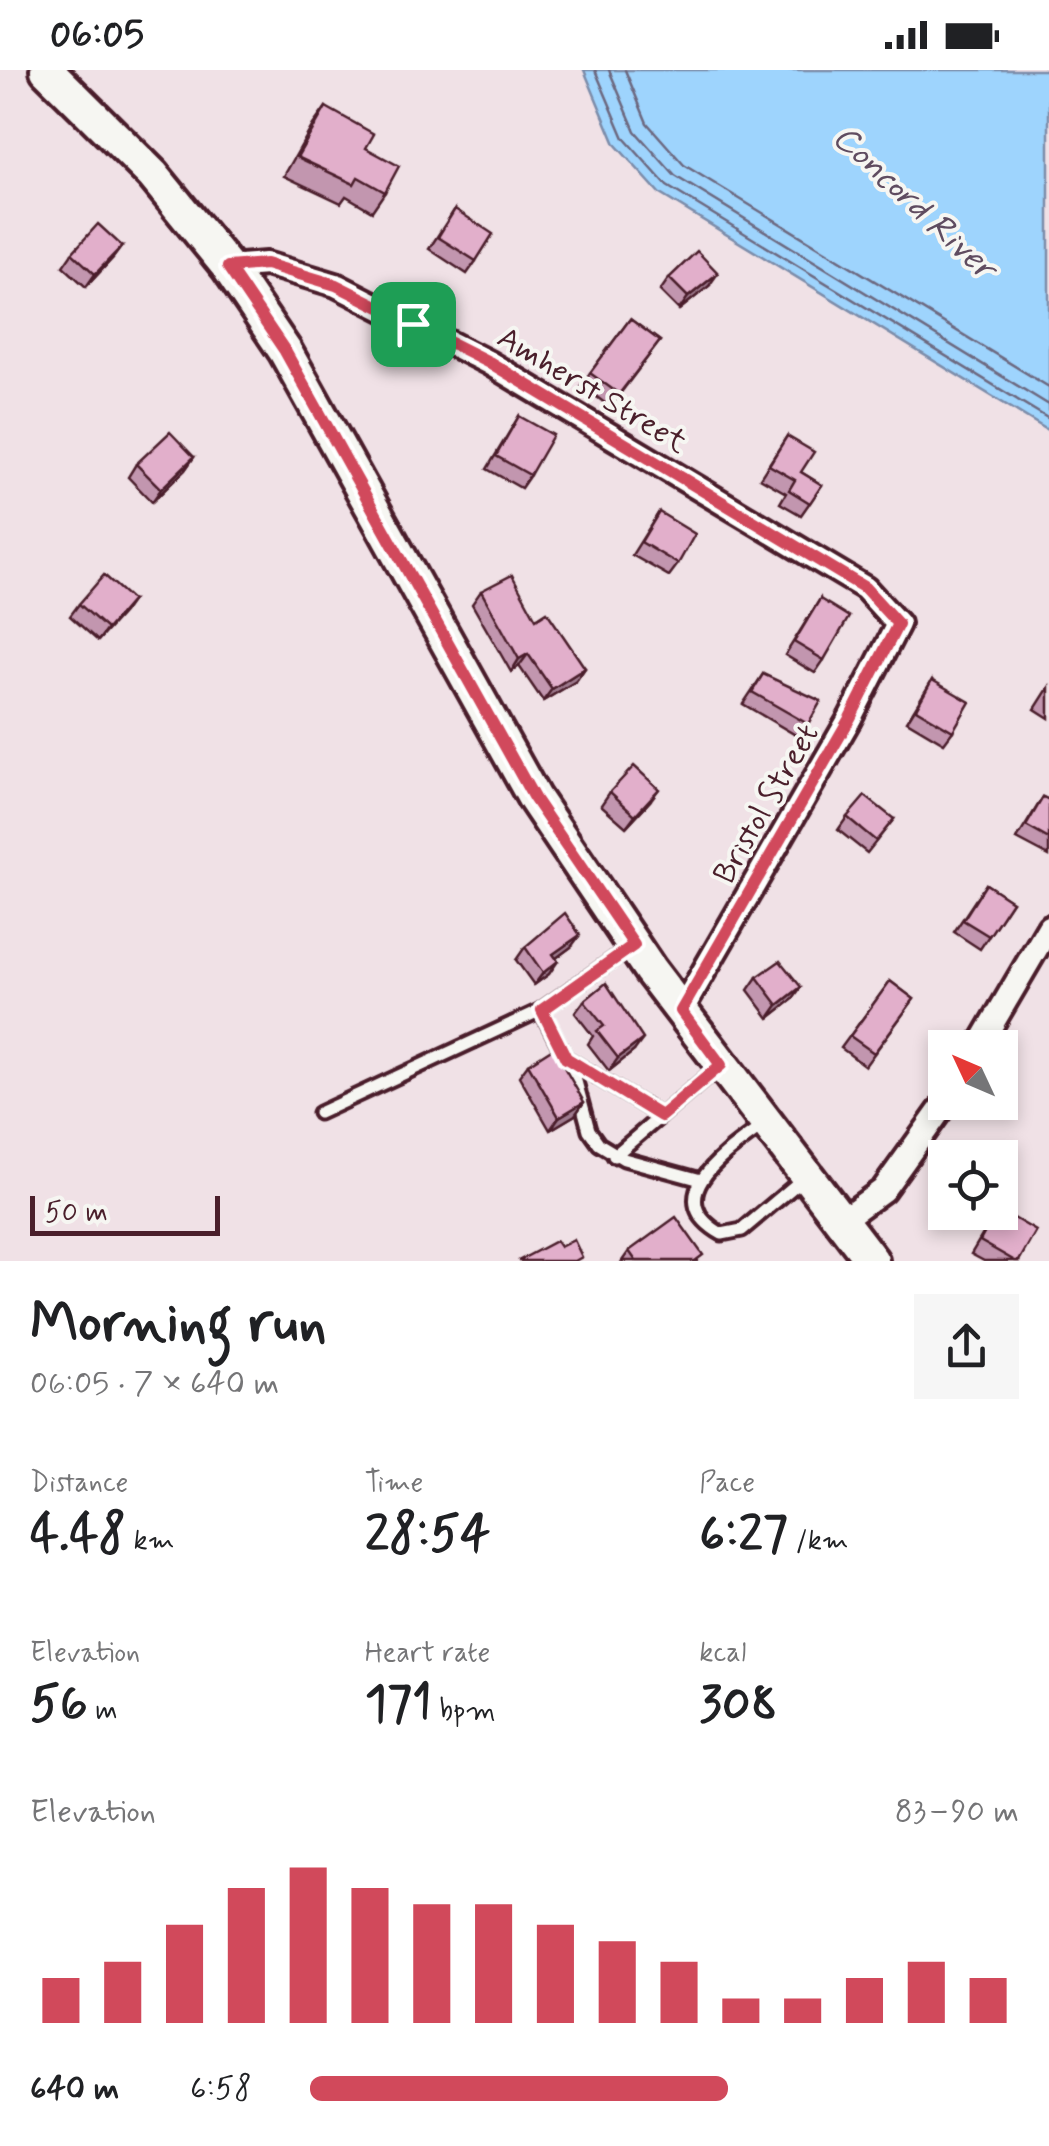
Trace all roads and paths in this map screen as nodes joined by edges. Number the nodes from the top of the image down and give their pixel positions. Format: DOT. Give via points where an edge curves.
graph roads {
  1 [pos="47,70"];
  2 [pos="228,267"];
  3 [pos="898,624"];
  4 [pos="1049,926"];
  5 [pos="634,945"];
  6 [pos="542,1010"];
  7 [pos="681,1011"];
  8 [pos="988,1030"];
  9 [pos="566,1058"];
  10 [pos="721,1065"];
  11 [pos="320,1113"];
  12 [pos="661,1116"];
  13 [pos="933,1120"];
  14 [pos="765,1124"];
  15 [pos="614,1156"];
  16 [pos="805,1177"];
  17 [pos="701,1180"];
  18 [pos="840,1222"];
  19 [pos="872,1261"];
  1 -- 2 [label="main road" via="153,176"];
  2 -- 3 [label="street, Amherst Street" via="266,264 336,285 489,362 865,588"];
  2 -- 5 [label="main road" via="285,351 534,798"];
  3 -- 7 [label="street, Bristol Street"];
  4 -- 8 [label="street"];
  5 -- 6 [label="lane"];
  5 -- 7 [label="main road"];
  6 -- 9 [label="lane"];
  6 -- 11 [label="lane"];
  7 -- 10 [label="main road"];
  9 -- 12 [label="lane"];
  9 -- 15 [label="lane" via="593,1138"];
  10 -- 12 [label="lane"];
  10 -- 14 [label="main road"];
  12 -- 15 [label="lane"];
  13 -- 18 [label="street" via="883,1190"];
  14 -- 16 [label="main road"];
  14 -- 17 [label="lane"];
  15 -- 17 [label="lane"];
  16 -- 17 [label="lane" via="730,1235 711,1228 699,1213"];
  16 -- 18 [label="main road"];
  18 -- 19 [label="main road"];
}
